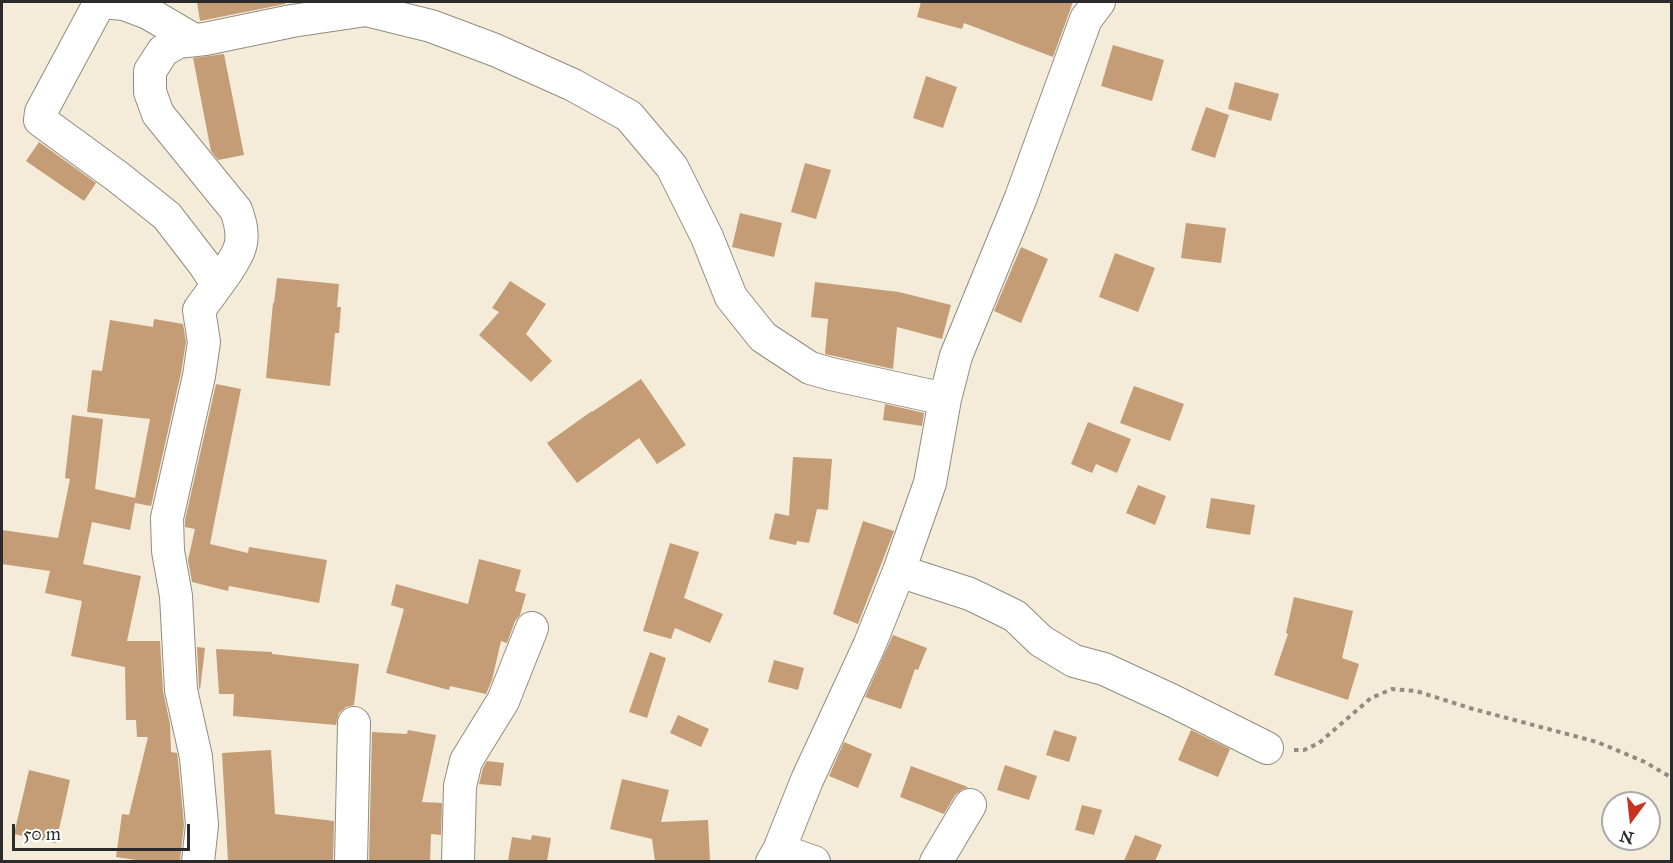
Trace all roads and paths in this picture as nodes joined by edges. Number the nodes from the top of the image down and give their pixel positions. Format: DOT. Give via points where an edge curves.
graph roads {
  1 [pos="100,2"];
  2 [pos="1099,2"];
  3 [pos="194,40"];
  4 [pos="217,284"];
  5 [pos="945,399"];
  6 [pos="898,570"];
  7 [pos="532,628"];
  8 [pos="354,723"];
  9 [pos="1267,748"];
  10 [pos="1671,778"];
  11 [pos="970,805"];
  12 [pos="775,856"];
  13 [pos="198,861"];
  14 [pos="351,861"];
  15 [pos="458,861"];
  16 [pos="814,861"];
  17 [pos="936,861"];
  1 -- 3 [label="street" via="124,4 148,13"];
  1 -- 4 [label="street" via="40,120 167,216"];
  2 -- 5 [label="street" via="1086,19 1020,200 956,356"];
  3 -- 4 [label="street" via="178,42 163,51 150,71 150,92 158,114 236,210 241,224 241,246"];
  3 -- 5 [label="street" via="366,10 431,26 573,85 629,116 672,167 707,237 730,297 763,337 810,368"];
  4 -- 13 [label="street" via="199,310 204,342 199,376 167,518 181,690 196,757 202,825"];
  5 -- 6 [label="street" via="930,483"];
  6 -- 9 [label="street" via="970,594 1015,616 1041,641 1074,661 1104,669"];
  6 -- 12 [label="street" via="869,646"];
  7 -- 15 [label="street" via="503,701 466,760 460,786"];
  8 -- 14 [label="street"];
  9 -- 10 [label="path" via="1304,750 1343,724 1371,698 1392,689 1416,691 1597,742 1645,762"];
  11 -- 17 [label="street"];
  12 -- 16 [label="street"];
}
